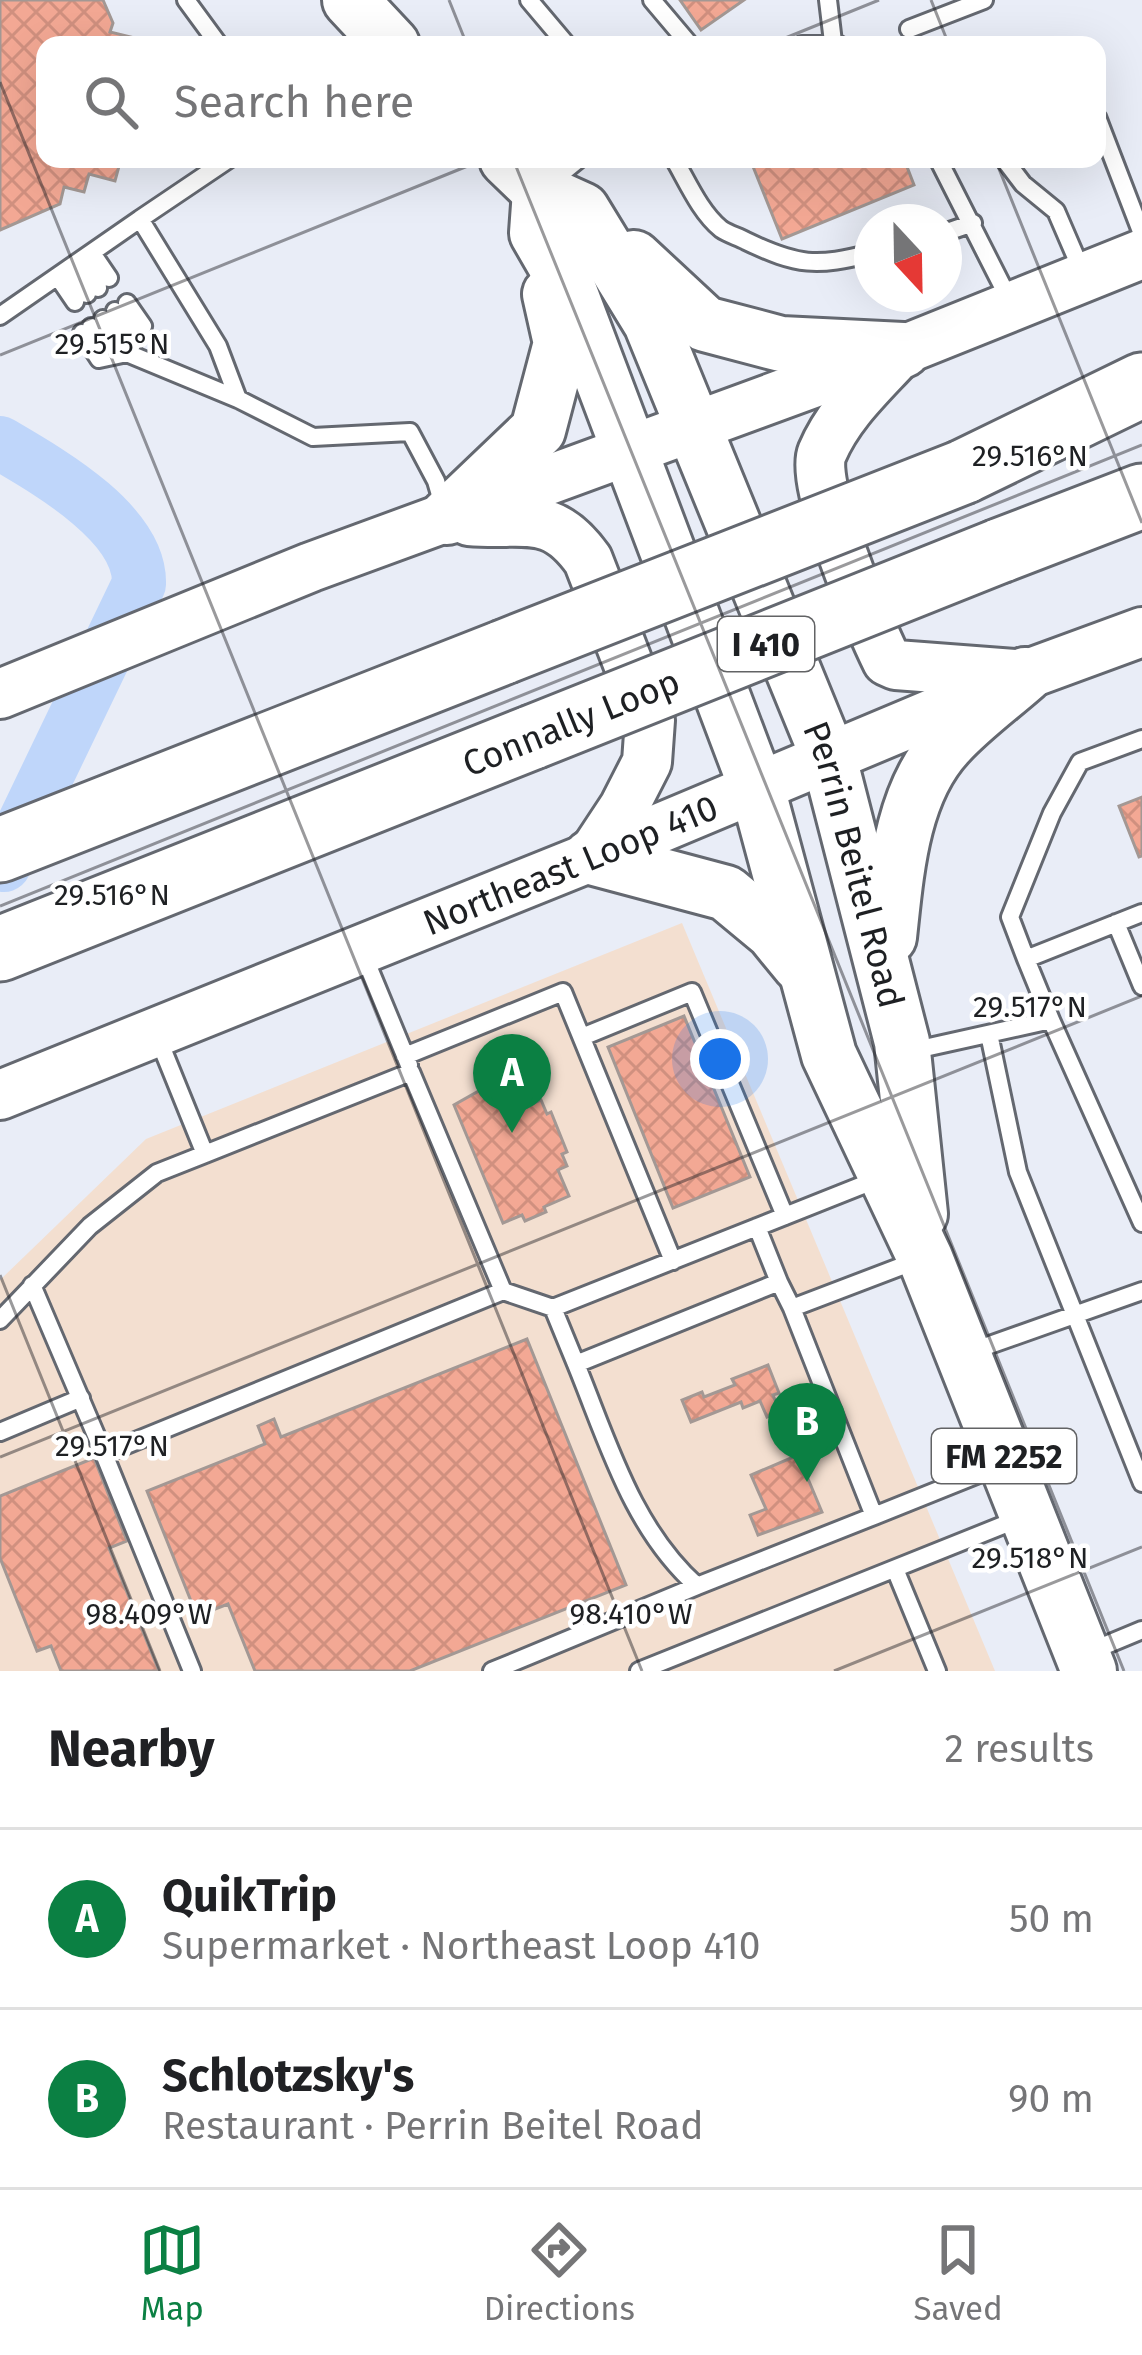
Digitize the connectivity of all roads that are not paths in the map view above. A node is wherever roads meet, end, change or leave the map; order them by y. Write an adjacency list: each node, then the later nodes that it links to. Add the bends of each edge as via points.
1 (187, 0): 8 (lane)
2 (350, 0): 9 (main road)
3 (529, 0): 10 (lane)
4 (652, 0): 11 (lane)
5 (828, 0): 12 (lane)
6 (984, 0): 7 (lane)
7 (909, 29)
8 (213, 36)
9 (383, 36)
10 (559, 36)
11 (683, 36)
12 (835, 36)
13 (1106, 140): 22 (lane)
14 (216, 168): 19 (lane)
15 (679, 168): 24 (lane, via 721,229 792,262)
16 (943, 168): 20 (lane)
17 (1011, 168): 26 (lane, via 1056,211)
18 (549, 190): 30 (main road, via 705,324 782,344); 35 (main road, Perrin Beitel Road, via 652,323); 36 (main road, Perrin Beitel Road, via 566,286); 39 (main road, via 561,343 538,430)
19 (140, 219): 25 (lane); 33 (lane, via 218,346)
20 (973, 223): 21 (lane); 27 (lane)
21 (962, 226)
22 (1142, 234)
23 (1142, 254): 26 (main road)
24 (854, 258)
25 (69, 269): 25 (lane, via 87,294); 28 (lane)
26 (1084, 277): 27 (main road)
27 (1012, 305): 30 (main road)
28 (0, 316)
29 (104, 319): 31 (lane); 31 (lane, via 142,326); 31 (lane, via 99,359)
30 (902, 350): 35 (main road); 41 (main road, via 847,410 819,457 822,498 887,661)
31 (128, 353): 33 (lane)
32 (1142, 385): 37 (highway)
33 (238, 399): 39 (lane, via 313,437 410,432)
34 (1142, 400): 37 (highway, I 410)
35 (696, 426): 36 (main road); 44 (main road, Perrin Beitel Road / FM 2252)
36 (632, 452): 39 (main road); 45 (main road, Perrin Beitel Road / FM 2252)
37 (963, 472): 46 (highway, I 410, bridge)
38 (1142, 496): 50 (highway, Connally Loop / I 410, bridge)
39 (446, 517): 42 (main road); 47 (main road, via 547,524 588,560 650,720 646,762)
40 (1142, 632): 41 (main road, Northeast Loop 410)
41 (1025, 675): 44 (main road, Northeast Loop 410); 54 (main road, via 945,746 920,790 898,856)
42 (0, 694)
43 (1142, 739): 52 (lane, via 1081,762 1052,813 1010,917)
44 (830, 758): 45 (main road, Northeast Loop 410); 54 (main road, Perrin Beitel Road / FM 2252)
45 (757, 788): 47 (main road, Northeast Loop 410); 53 (main road, Perrin Beitel Road / FM 2252)
46 (0, 850)
47 (591, 857): 51 (main road, Northeast Loop 410); 53 (main road, via 726,892)
48 (1142, 913): 49 (lane)
49 (1116, 923): 52 (lane); 55 (lane)
50 (0, 949)
51 (361, 949): 57 (main road, Northeast Loop 410); 61 (lane)
52 (1026, 959): 56 (lane)
53 (804, 969): 64 (main road, Perrin Beitel Road / FM 2252, via 829,1055)
54 (885, 975): 60 (main road, Perrin Beitel Road / FM 2252)
55 (1142, 986)
56 (1051, 1020): 58 (lane); 66 (lane)
57 (156, 1032): 62 (main road, Northeast Loop 410); 63 (lane)
58 (989, 1034): 60 (lane); 76 (lane, via 1018,1172)
59 (582, 1037): 61 (lane, via 563,992); 65 (lane, via 692,992); 69 (lane)
60 (903, 1052): 68 (main road, Perrin Beitel Road / FM 2252)
61 (408, 1064): 63 (lane); 72 (lane)
62 (0, 1095)
63 (205, 1154): 71 (lane, via 158,1173)
64 (886, 1176): 65 (lane); 68 (main road, Perrin Beitel Road / FM 2252)
65 (785, 1216): 67 (lane)
66 (1142, 1223)
67 (757, 1227): 69 (lane); 70 (lane)
68 (925, 1258): 75 (lane); 78 (main road, Perrin Beitel Road / FM 2252)
69 (673, 1261): 74 (lane)
70 (779, 1282): 75 (lane); 79 (lane)
71 (32, 1285): 77 (lane); 80 (lane)
72 (503, 1291): 74 (lane); 82 (lane)
73 (1142, 1291): 76 (lane)
74 (553, 1308): 79 (lane)
75 (792, 1308): 85 (lane)
76 (1075, 1315): 78 (lane); 84 (lane)
77 (0, 1320)
78 (963, 1354): 83 (main road, Perrin Beitel Road / FM 2252)
79 (576, 1364): 88 (lane, via 640,1518)
80 (81, 1398): 81 (lane); 82 (lane)
81 (0, 1432)
82 (104, 1454): 91 (lane)
83 (1006, 1462): 85 (lane); 86 (main road, Perrin Beitel Road / FM 2252)
84 (1142, 1484)
85 (874, 1516): 88 (lane)
86 (1028, 1516): 87 (lane); 90 (main road, Perrin Beitel Road / FM 2252)
87 (895, 1569): 93 (lane); 94 (lane)
88 (697, 1586): 92 (lane)
89 (1142, 1630): 90 (lane)
90 (1086, 1663)
91 (192, 1671)
92 (492, 1671)
93 (640, 1671)
94 (937, 1671)

